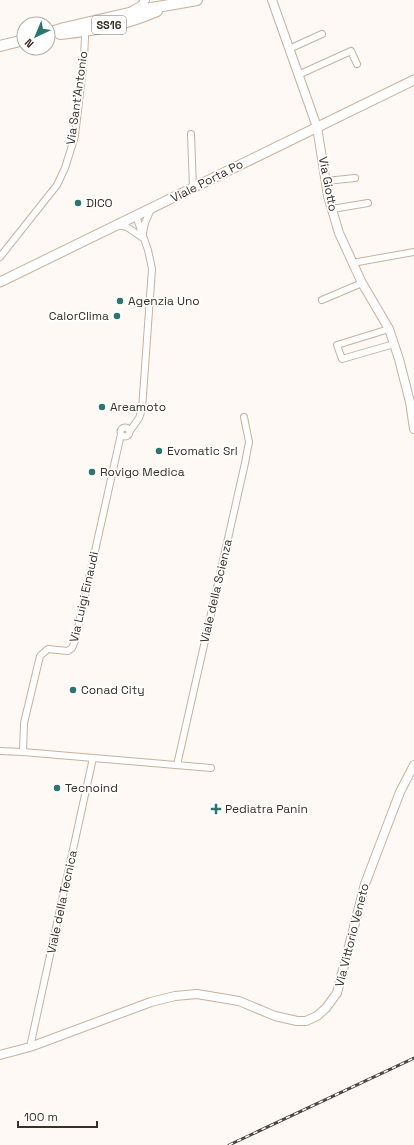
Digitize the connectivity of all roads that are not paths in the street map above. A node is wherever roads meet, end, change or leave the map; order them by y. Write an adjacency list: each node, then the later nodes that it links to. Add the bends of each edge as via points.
1 (145, 0): 6 (street)
2 (177, 0): 3 (street)
3 (194, 1): 5 (main road, SS16)
4 (271, 1): 13 (street, Via Giotto)
5 (168, 6): 6 (main road, SS16); 8 (main road, SS16, via 140,18 81,32)
6 (129, 13): 7 (main road, SS16)
7 (56, 32)
8 (56, 34)
9 (322, 34): 13 (street)
10 (85, 37): 29 (street, Via Sant'Antonio, via 75,136 65,168 57,185)
11 (16, 42): 12 (main road)
12 (0, 46)
13 (289, 49): 15 (street, Via Giotto)
14 (357, 64): 15 (street, via 351,51)
15 (298, 75): 17 (street, Via Giotto)
16 (414, 80): 17 (main road, Viale Porta Po)
17 (317, 127): 20 (street, Via Giotto); 21 (main road, Viale Porta Po)
18 (191, 134): 21 (street)
19 (355, 178): 20 (street)
20 (326, 181): 24 (street, Via Giotto)
21 (193, 188): 23 (main road, Viale Porta Po)
22 (368, 203): 24 (street)
23 (151, 209): 25 (main road, Viale Porta Po); 27 (street, via 145,223)
24 (332, 210): 30 (street, Via Giotto)
25 (133, 218): 26 (main road, Viale Porta Po); 27 (street, via 136,231)
26 (118, 225): 27 (street, via 127,227); 31 (main road, Viale Porta Po)
27 (143, 238): 40 (street, Via Luigi Einaudi, via 152,269 139,418 128,429 128,436 122,436 75,641 68,651 48,649 40,656 24,723)
28 (414, 252): 30 (street)
29 (0, 257)
30 (352, 263): 32 (street, Via Giotto)
31 (0, 282)
32 (362, 283): 33 (street); 34 (street, Via Giotto)
33 (322, 300)
34 (389, 330): 35 (street, Via Giotto); 35 (street, via 337,345 342,360)
35 (394, 344): 36 (street, Via Giotto)
36 (412, 401): 38 (street, Via Giotto)
37 (244, 417): 42 (street, Viale della Scienza, via 248,442 245,462)
38 (414, 429)
39 (0, 751): 40 (street)
40 (23, 752): 41 (street)
41 (93, 758): 42 (street); 45 (street, Viale della Tecnica)
42 (177, 765): 44 (street)
43 (414, 765): 45 (street, Via Vittorio Veneto, via 400,792 364,884 338,993 317,1016 306,1021 297,1021 275,1016 240,1000 197,994 174,996 151,1002)
44 (211, 768)
45 (30, 1047): 46 (street, Via Vittorio Veneto)
46 (0, 1055)

